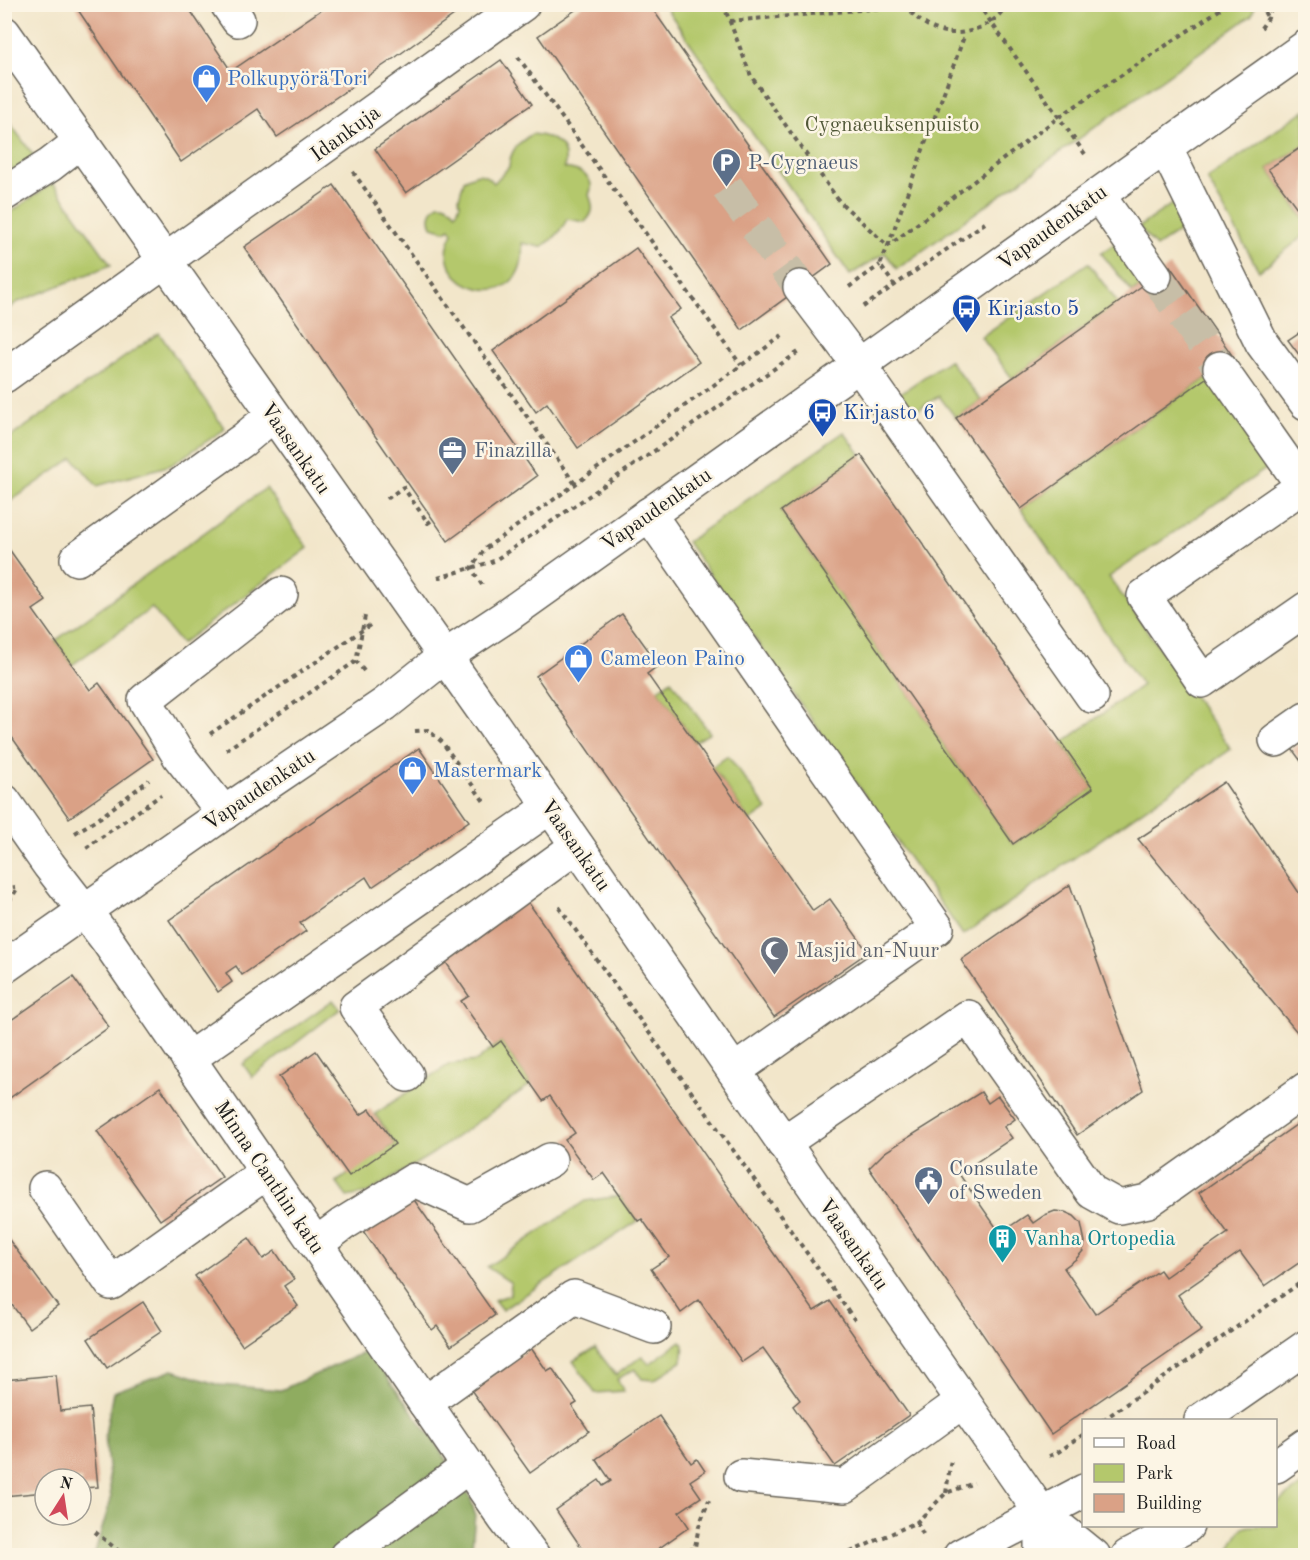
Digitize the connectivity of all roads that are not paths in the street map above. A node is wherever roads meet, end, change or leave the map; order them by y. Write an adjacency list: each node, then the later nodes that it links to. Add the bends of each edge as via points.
1 (523, 4): 8 (street, Idankuja)
2 (4, 33): 4 (street, Vaasankatu)
3 (1305, 48): 5 (street, Vapaudenkatu)
4 (81, 141): 6 (street); 8 (street, Vaasankatu)
5 (1165, 147): 7 (street, Vapaudenkatu); 14 (street, via 1262,343)
6 (4, 194)
7 (1098, 195): 9 (street); 11 (street, Vapaudenkatu)
8 (166, 262): 13 (street, Idankuja); 15 (street, Vaasankatu)
9 (1155, 276)
10 (816, 309): 11 (street)
11 (859, 365): 17 (street, Vapaudenkatu); 22 (street)
12 (1220, 368): 16 (street)
13 (4, 376)
14 (1305, 403)
15 (273, 415): 18 (street); 21 (street, Vaasankatu)
16 (1304, 488): 20 (street, via 1144,596 1202,681)
17 (649, 514): 21 (street, Vapaudenkatu); 32 (street, via 937,928)
18 (77, 559)
19 (281, 594): 27 (street, via 145,700 179,756)
20 (1305, 609)
21 (444, 657): 26 (street, Vaasankatu); 27 (street, Vapaudenkatu, via 385,704)
22 (1092, 696)
23 (1305, 719): 24 (street)
24 (1276, 740)
25 (4, 801): 29 (street, Minna Canthin katu)
26 (550, 807): 28 (street, Vaasankatu); 31 (street)
27 (224, 813): 29 (street, Vapaudenkatu)
28 (577, 846): 32 (street, Vaasankatu); 33 (street, via 356,1007)
29 (83, 910): 30 (street, Vapaudenkatu); 31 (street, Minna Canthin katu)
30 (4, 967)
31 (189, 1059): 37 (street, Minna Canthin katu)
32 (734, 1071): 35 (street, Vaasankatu)
33 (407, 1075)
34 (1305, 1089): 35 (street, via 1148,1201 1119,1206 1092,1192 968,1017)
35 (783, 1143): 42 (street, Vaasankatu)
36 (550, 1160): 39 (street, via 470,1205 414,1180)
37 (267, 1172): 38 (street, via 111,1283); 39 (street, Minna Canthin katu)
38 (45, 1188)
39 (316, 1244): 43 (street, Minna Canthin katu)
40 (654, 1328): 43 (street, via 574,1297)
41 (1305, 1347): 44 (street)
42 (963, 1401): 48 (street, via 845,1486); 50 (street, Vaasankatu)
43 (425, 1403): 47 (street, Minna Canthin katu)
44 (1202, 1419)
45 (1305, 1445): 46 (street)
46 (1277, 1465)
47 (469, 1466): 52 (street); 53 (street, Minna Canthin katu)
48 (741, 1476)
49 (1082, 1492): 50 (street)
50 (1041, 1513): 54 (street); 55 (street); 56 (street, Vaasankatu)
51 (1185, 1527): 57 (street)
52 (346, 1556)
53 (533, 1556)
54 (960, 1556)
55 (1041, 1556)
56 (1095, 1556)
57 (1128, 1556)

